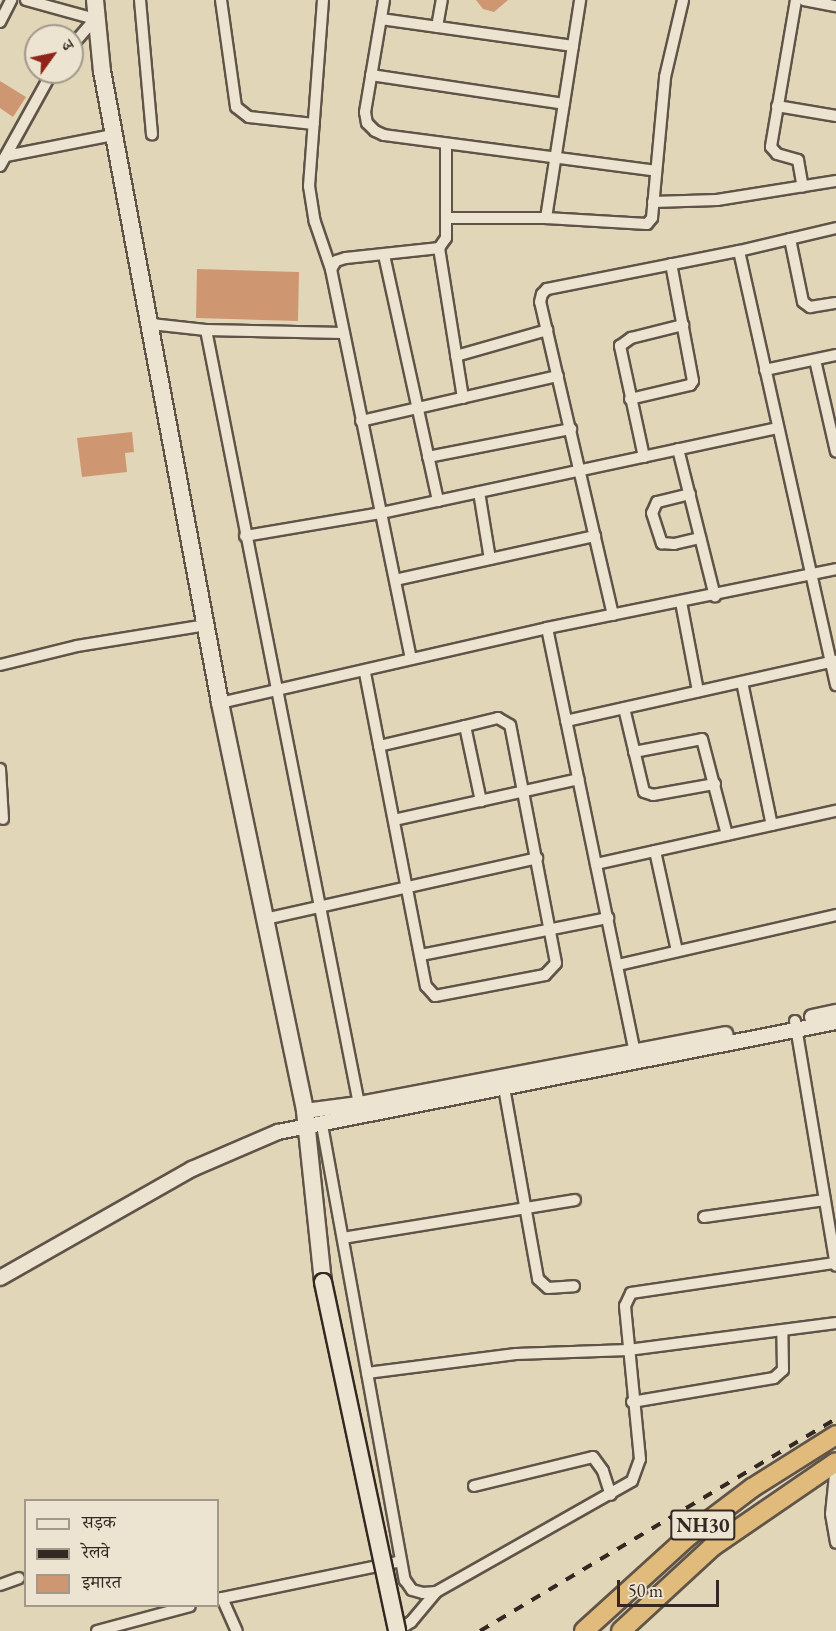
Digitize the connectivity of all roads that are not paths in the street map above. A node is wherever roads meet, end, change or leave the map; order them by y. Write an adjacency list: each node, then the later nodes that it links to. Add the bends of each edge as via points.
1 (11, 0): 16 (street)
2 (26, 0): 14 (street)
3 (95, 0): 14 (main road)
4 (140, 0): 26 (street)
5 (221, 0): 25 (street, via 236,107 249,117)
6 (323, 0): 25 (street)
7 (384, 0): 15 (street)
8 (442, 0): 17 (street)
9 (580, 0): 19 (street)
10 (683, 0): 31 (street, via 665,77)
11 (796, 0): 23 (street)
12 (804, 0): 13 (street)
13 (836, 6)
14 (94, 19): 18 (street); 27 (main road)
15 (381, 19): 17 (street); 20 (street)
16 (0, 22)
17 (437, 27): 19 (street)
18 (84, 31)
19 (573, 46): 22 (street)
20 (371, 75): 22 (street); 28 (street, via 365,112 367,123 375,131)
21 (45, 84): 30 (street)
22 (564, 104): 29 (street)
23 (777, 106): 24 (street); 33 (street, via 771,147 777,154 798,160)
24 (836, 116)
25 (314, 124): 43 (street, via 310,202)
26 (152, 134)
27 (113, 135): 30 (street); 45 (main road)
28 (446, 144): 29 (street); 35 (street)
29 (555, 158): 31 (street); 36 (street)
30 (3, 161)
31 (656, 171): 34 (street)
32 (836, 182): 33 (street)
33 (803, 187): 34 (street, via 717,201)
34 (653, 202): 36 (street, via 652,218 647,224 635,226)
35 (446, 218): 36 (street); 39 (street, via 446,238)
36 (546, 218)
37 (836, 228): 38 (street)
38 (790, 239): 40 (street); 44 (street, via 803,302 810,307)
39 (439, 248): 41 (street); 51 (street)
40 (739, 251): 42 (street); 53 (street)
41 (384, 255): 43 (street, via 346,258 336,261); 58 (street)
42 (671, 264): 46 (street); 48 (street, via 547,289 540,302)
43 (332, 269): 49 (street)
44 (836, 303)
45 (151, 324): 47 (street); 81 (main road)
46 (683, 325): 56 (street, via 631,338 620,346); 56 (street, via 693,375 690,385)
47 (206, 330): 49 (street); 71 (street)
48 (546, 330): 51 (street); 54 (street)
49 (343, 333): 59 (street)
50 (836, 355): 52 (street)
51 (456, 356): 55 (street)
52 (815, 360): 53 (street); 57 (street)
53 (765, 370): 60 (street)
54 (558, 376): 55 (street); 61 (street)
55 (463, 398): 58 (street)
56 (630, 399): 65 (street)
57 (831, 406): 63 (street)
58 (418, 408): 59 (street); 64 (street)
59 (361, 421): 70 (street)
60 (778, 428): 62 (street); 76 (street)
61 (571, 429): 64 (street); 66 (street)
62 (678, 449): 65 (street); 68 (street)
63 (836, 452)
64 (428, 457): 69 (street)
65 (644, 457): 66 (street)
66 (581, 471): 67 (street); 72 (street)
67 (479, 492): 69 (street); 74 (street)
68 (690, 494): 73 (street); 73 (street, via 657,502 652,513 662,543)
69 (438, 501): 70 (street)
70 (381, 513): 71 (street); 77 (street)
71 (245, 536): 89 (street)
72 (595, 536): 74 (street); 80 (street)
73 (700, 537): 78 (street)
74 (490, 559): 77 (street)
75 (836, 569): 76 (street)
76 (808, 574): 78 (street); 84 (street)
77 (395, 580): 83 (street)
78 (715, 596): 79 (street)
79 (681, 602): 80 (street); 90 (street)
80 (613, 615): 82 (street)
81 (206, 625): 85 (street, via 77,646); 91 (main road)
82 (547, 628): 83 (street); 93 (street)
83 (411, 659): 86 (street)
84 (834, 661): 87 (street); 88 (street)
85 (0, 665)
86 (365, 673): 89 (street); 95 (street)
87 (742, 682): 90 (street); 105 (street)
88 (836, 685)
89 (275, 691): 91 (street); 111 (street)
90 (698, 691): 92 (street)
91 (220, 703): 114 (main road)
92 (624, 708): 93 (street); 96 (street)
93 (566, 721): 98 (street)
94 (465, 726): 95 (street); 100 (street, via 506,720); 101 (street)
95 (379, 746): 104 (street)
96 (634, 752): 99 (street, via 641,787 648,795); 99 (street, via 702,739)
97 (0, 769): 103 (street)
98 (579, 779): 100 (street); 109 (street)
99 (715, 784): 106 (street)
100 (524, 792): 101 (street); 108 (street)
101 (481, 801): 104 (street)
102 (836, 811): 105 (street)
103 (3, 819)
104 (394, 820): 110 (street)
105 (772, 825): 106 (street)
106 (727, 835): 107 (street)
107 (655, 851): 109 (street); 116 (street)
108 (537, 858): 110 (street); 115 (street)
109 (596, 864): 113 (street)
110 (407, 886): 111 (street); 117 (street)
111 (318, 904): 114 (street); 124 (street)
112 (836, 915): 116 (street)
113 (608, 918): 115 (street); 118 (street)
114 (265, 919): 125 (main road)
115 (551, 929): 117 (street); 117 (street, via 556,963 545,975 435,996 430,992)
116 (677, 951): 118 (street)
117 (422, 955)
118 (618, 965): 122 (street)
119 (836, 1012): 121 (street)
120 (836, 1022): 121 (street)
121 (795, 1026): 122 (street); 127 (street)
122 (636, 1056): 123 (street)
123 (503, 1083): 124 (street); 125 (street); 128 (street)
124 (359, 1104): 125 (street)
125 (311, 1121): 130 (street); 132 (street, via 252,1140 192,1169); 152 (main road, bridge, via 323,1282)
126 (575, 1200): 128 (street)
127 (825, 1200): 129 (street); 131 (street)
128 (526, 1208): 130 (street); 133 (street, via 538,1279 548,1288)
129 (704, 1217)
130 (343, 1238): 137 (street)
131 (836, 1264): 136 (street, via 639,1289 626,1298)
132 (0, 1278)
133 (574, 1286)
134 (836, 1323): 135 (street)
135 (782, 1331): 136 (street); 138 (street, via 783,1370 774,1378)
136 (628, 1350): 137 (street, via 516,1354); 138 (street)
137 (367, 1373): 144 (street)
138 (632, 1402): 142 (street, via 640,1460 638,1472)
139 (836, 1435): 153 (highway, NH30, via 752,1488 690,1534)
140 (836, 1464): 143 (street, via 831,1514); 154 (highway, NH30, via 712,1547)
141 (474, 1486): 142 (street, via 593,1457 603,1471)
142 (611, 1495): 147 (street)
143 (836, 1543)
144 (401, 1561): 147 (street, via 412,1590); 148 (street)
145 (19, 1578): 146 (street)
146 (0, 1585)
147 (436, 1592): 152 (street, via 411,1622)
148 (220, 1598): 151 (street)
149 (183, 1607): 150 (street)
150 (97, 1631)
151 (237, 1631)
152 (397, 1631)
153 (584, 1631)
154 (621, 1631)

